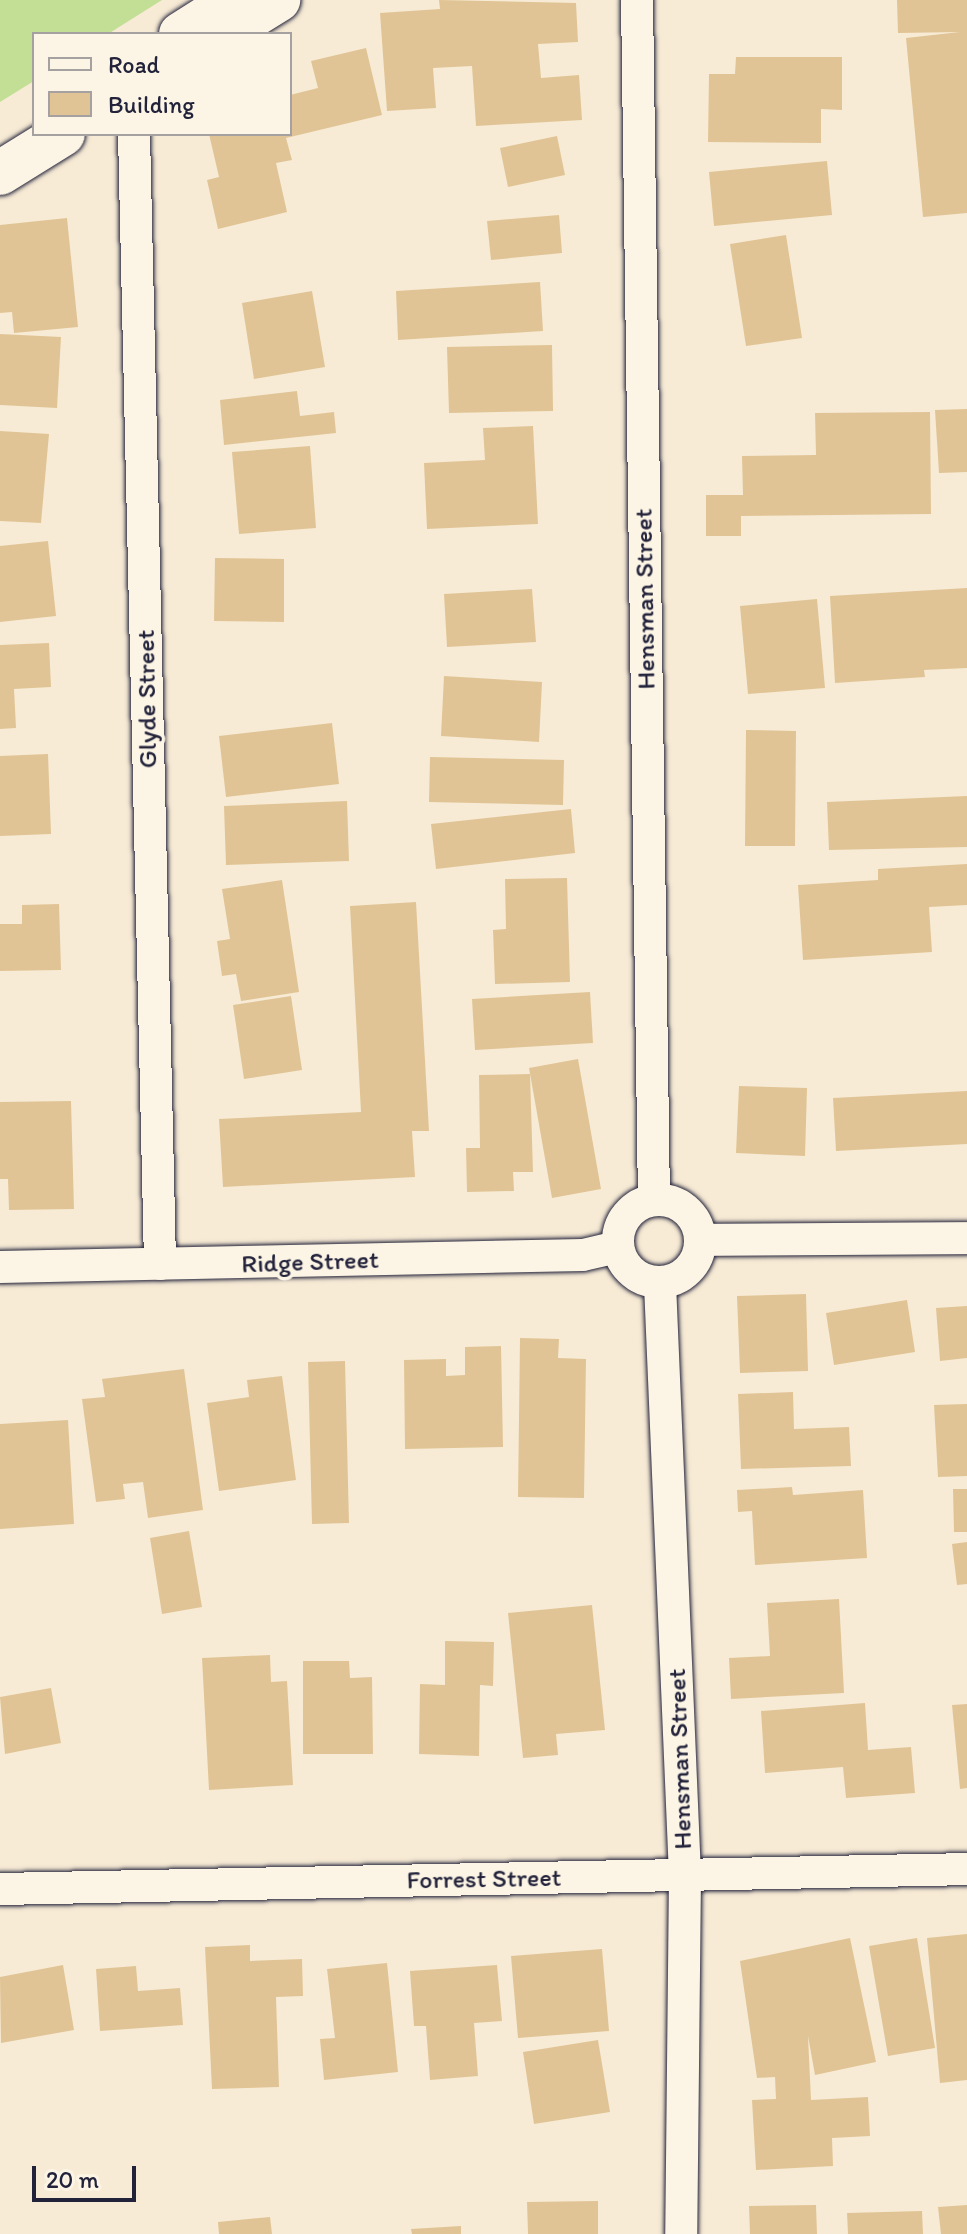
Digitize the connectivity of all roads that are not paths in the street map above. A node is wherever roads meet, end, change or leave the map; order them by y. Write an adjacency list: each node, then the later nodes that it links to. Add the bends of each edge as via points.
1 (235, 0): 4 (main road)
2 (278, 0): 5 (main road)
3 (637, 0): 11 (street, Hensman Street)
4 (184, 32)
5 (226, 32)
6 (32, 125): 9 (main road)
7 (60, 136): 10 (main road)
8 (134, 136): 15 (street, Glyde Street)
9 (0, 145)
10 (0, 173)
11 (654, 1199): 13 (street, via 675,1201 695,1218); 14 (street, via 635,1206 622,1221)
12 (967, 1238): 13 (street)
13 (702, 1240): 17 (street, via 692,1268)
14 (618, 1247): 15 (street, Ridge Street, via 583,1255); 17 (street, via 626,1267 645,1281)
15 (160, 1264): 16 (street, Ridge Street)
16 (0, 1267)
17 (660, 1284): 19 (street, Hensman Street)
18 (967, 1869): 19 (street, Forrest Street)
19 (685, 1875): 20 (street, Forrest Street); 21 (street, Hensman Street)
20 (0, 1889)
21 (681, 2234)

